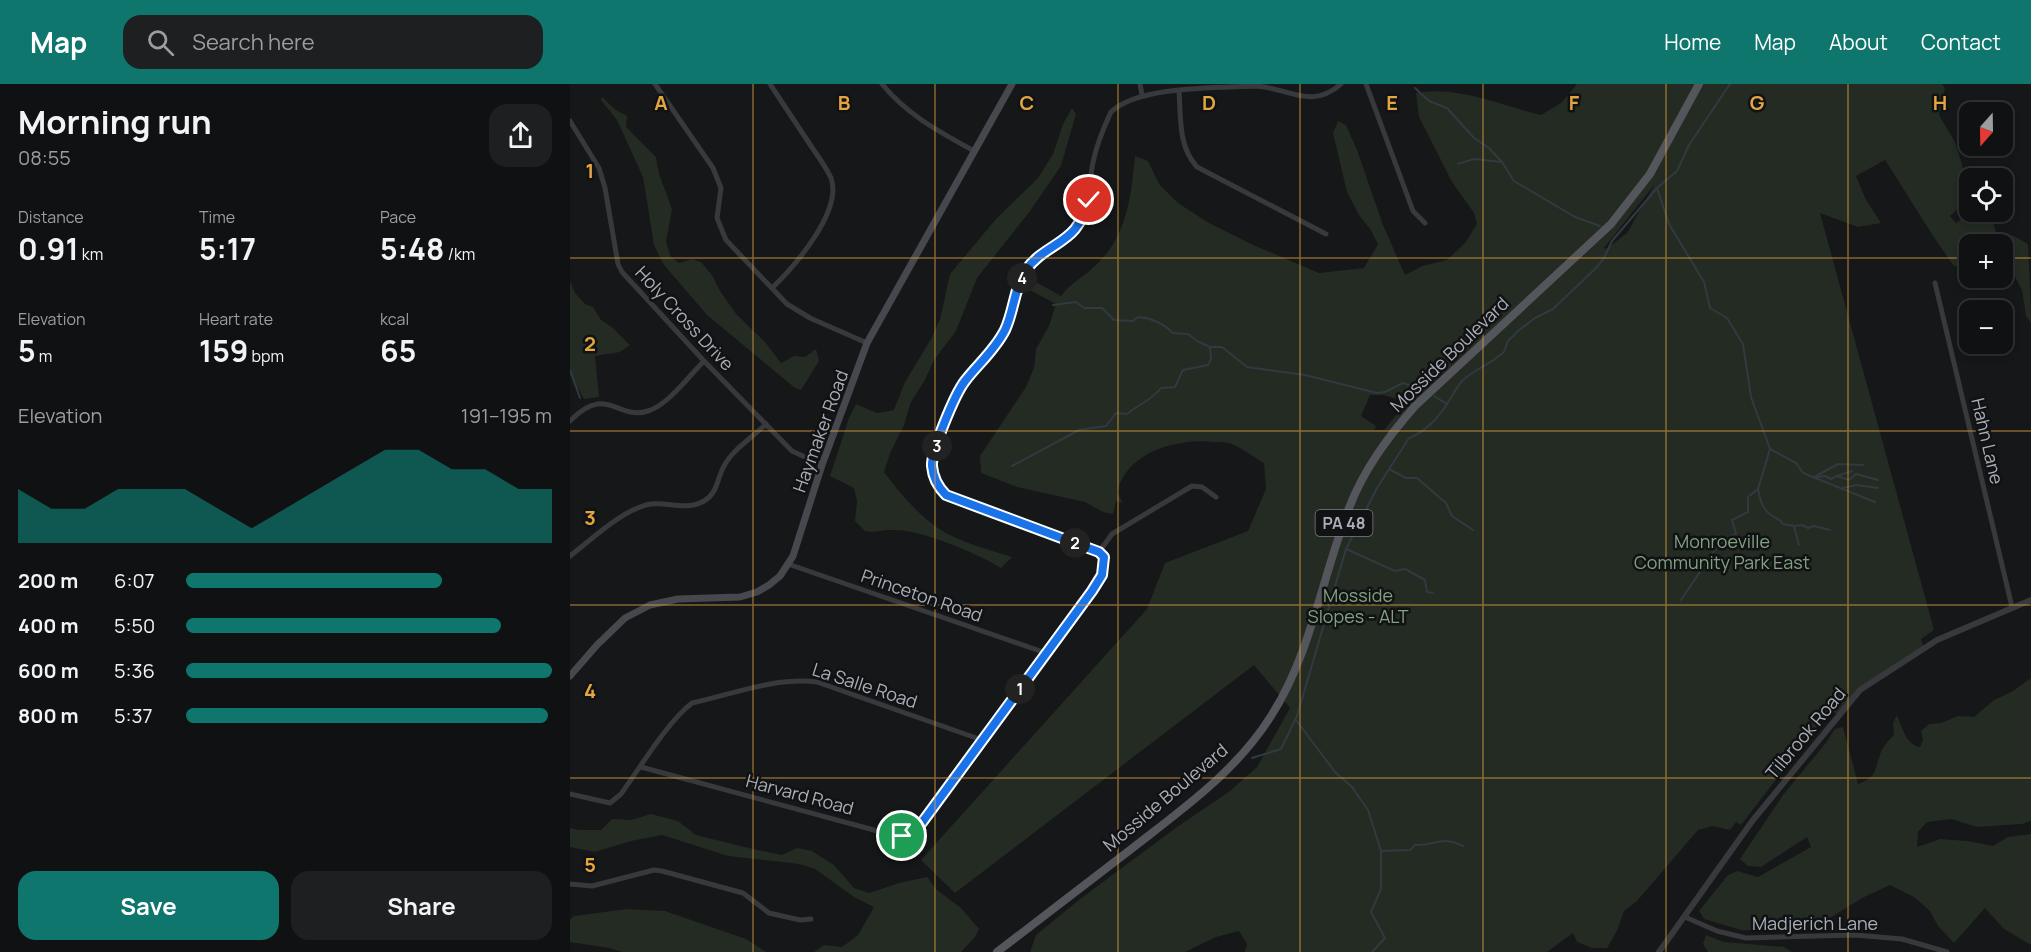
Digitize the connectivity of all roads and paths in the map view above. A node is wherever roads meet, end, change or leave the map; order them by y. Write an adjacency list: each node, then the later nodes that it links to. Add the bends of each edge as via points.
1 (655, 84): 16 (street, via 719,181 717,218 726,240)
2 (770, 84): 16 (street, via 831,178 833,190 830,208 802,258)
3 (882, 84): 12 (street, via 912,115)
4 (1012, 84): 12 (main road, Haymaker Road)
5 (1140, 84): 10 (street)
6 (1341, 84): 9 (street, via 1326,94 1305,97 1263,86)
7 (1366, 84): 13 (street, via 1413,211)
8 (1699, 84): 36 (main road, Mosside Boulevard / PA 48, via 1650,174 1611,224 1415,406 1388,437 1349,508 1286,688 1272,716 1247,749 1175,814)
9 (1179, 91): 10 (street); 14 (street, via 1182,141 1197,167)
10 (1142, 95): 23 (street, via 1111,112 1092,166 1084,214 1075,230 1041,253 1026,270 998,344 957,394 932,465 936,482 946,495)
11 (570, 121): 18 (street, Holy Cross Drive, via 599,168 622,272)
12 (974, 151): 17 (main road, Haymaker Road)
13 (1425, 223)
14 (1326, 234)
15 (1935, 283): 27 (street, Hahn Lane)
16 (772, 288): 17 (street, via 797,311)
17 (867, 343): 21 (main road, Haymaker Road)
18 (704, 361): 19 (street, via 661,405 649,411 638,413 601,403 579,411); 20 (street, Holy Cross Drive)
19 (570, 421)
20 (766, 424): 21 (street, Holy Cross Drive, via 792,451); 24 (street, via 724,464 715,490 704,501 686,507 642,507 620,518)
21 (822, 465): 25 (main road, Haymaker Road)
22 (1216, 497): 23 (street, via 1202,487 1192,486 1112,534)
23 (1099, 552): 28 (street, Harvard Road, via 1104,557 1102,575)
24 (570, 556)
25 (788, 564): 28 (street, Princeton Road); 29 (main road, Haymaker Road, via 757,592 740,597 678,598 650,605 626,618)
26 (2031, 600): 27 (street, Tilbrook Road)
27 (2012, 607): 34 (street, Tilbrook Road, via 1936,640 1860,690 1753,820)
28 (1046, 653): 30 (street, Harvard Road)
29 (570, 676)
30 (982, 740): 31 (street, La Salle Road, via 817,682 800,680 692,704 683,710); 31 (street, Harvard Road, via 918,828 902,836)
31 (641, 767): 32 (street, La Salle Road, via 610,802)
32 (570, 794)
33 (570, 884): 35 (street, via 592,886 662,871 743,893 769,913)
34 (1685, 917): 37 (street, Tilbrook Road); 38 (street, Madjerich Lane, via 1717,932 1746,938 1855,935 1902,939)
35 (811, 919)
36 (997, 952)
37 (1659, 952)
38 (1947, 952)

